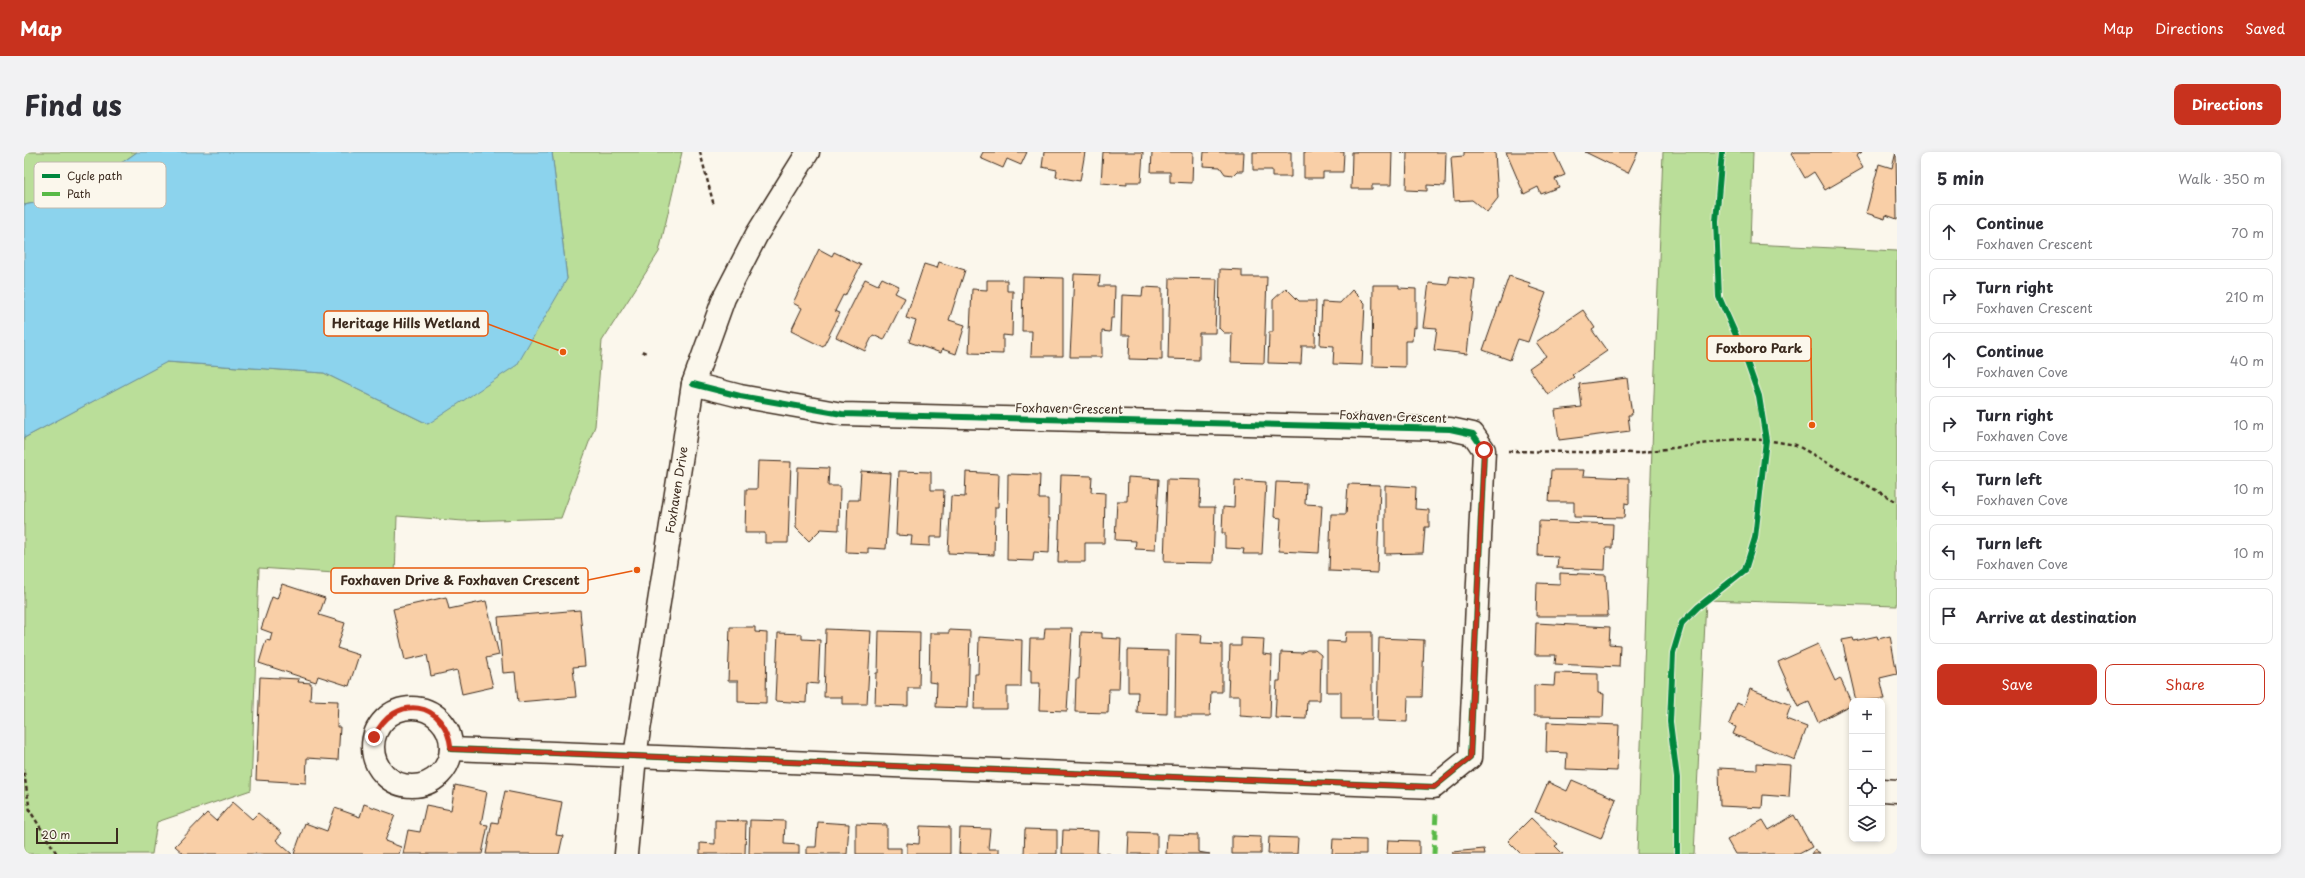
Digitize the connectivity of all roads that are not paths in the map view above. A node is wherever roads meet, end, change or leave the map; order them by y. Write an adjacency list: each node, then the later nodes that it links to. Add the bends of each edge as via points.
1 (808, 152): 2 (street, Foxhaven Drive, via 758,234 724,298)
2 (694, 384): 4 (street, Foxhaven Drive); 4 (street, Foxhaven Crescent, via 740,396 842,414 1450,429 1473,434 1484,450 1470,758 1434,787)
3 (451, 749): 4 (street)
4 (635, 756): 7 (street, Foxhaven Drive)
5 (1885, 790): 6 (street)
6 (1897, 791)
7 (626, 854)

